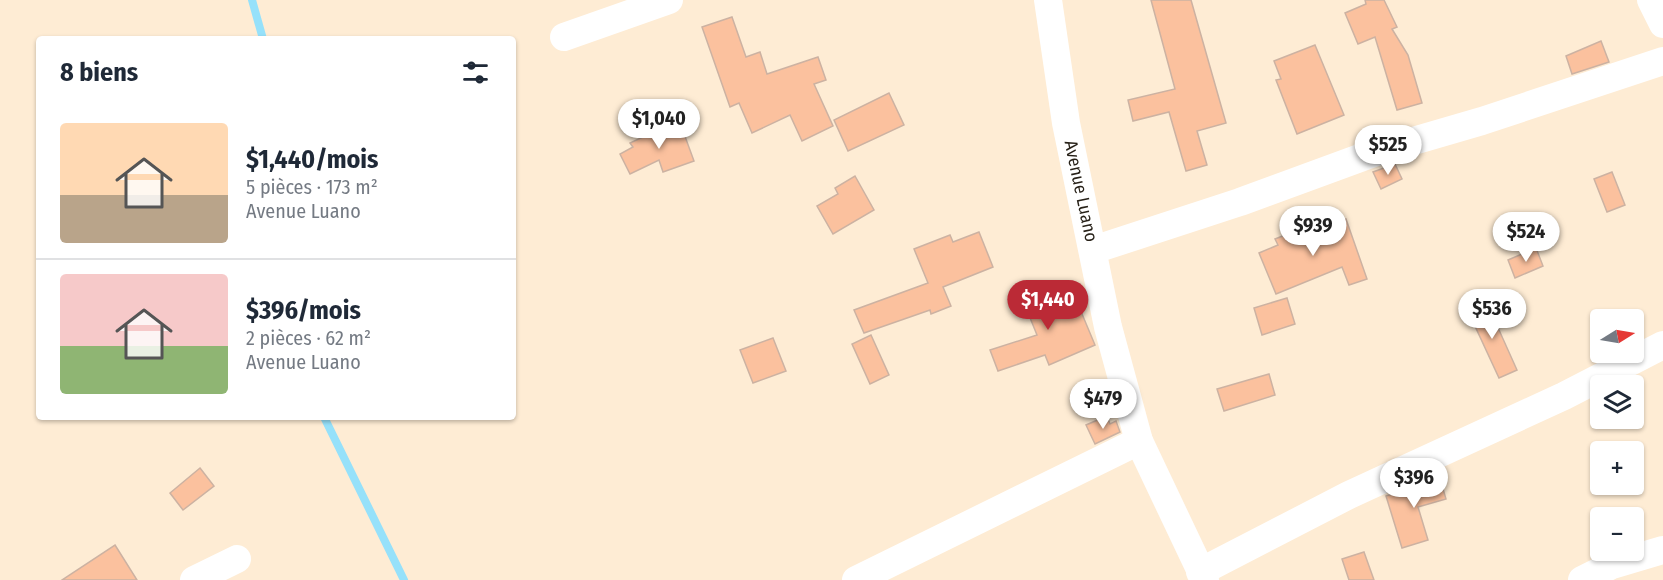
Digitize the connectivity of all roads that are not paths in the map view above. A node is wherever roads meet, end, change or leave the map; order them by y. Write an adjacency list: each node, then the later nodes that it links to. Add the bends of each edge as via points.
1 (669, 0): 5 (street)
2 (1048, 0): 7 (street, Avenue Luano, via 1066,123)
3 (1651, 0): 4 (street)
4 (1663, 24)
5 (564, 37)
6 (1663, 61): 7 (street, via 1380,151)
7 (1094, 250): 9 (street, Avenue Luano, via 1108,327)
8 (1663, 345): 12 (street, via 1564,396 1349,495)
9 (1139, 441): 12 (street, Avenue Luano); 14 (street)
10 (1663, 549): 15 (street, via 1612,565)
11 (237, 559): 13 (street)
12 (1202, 576)
13 (194, 580)
14 (856, 580)
15 (1582, 580)

